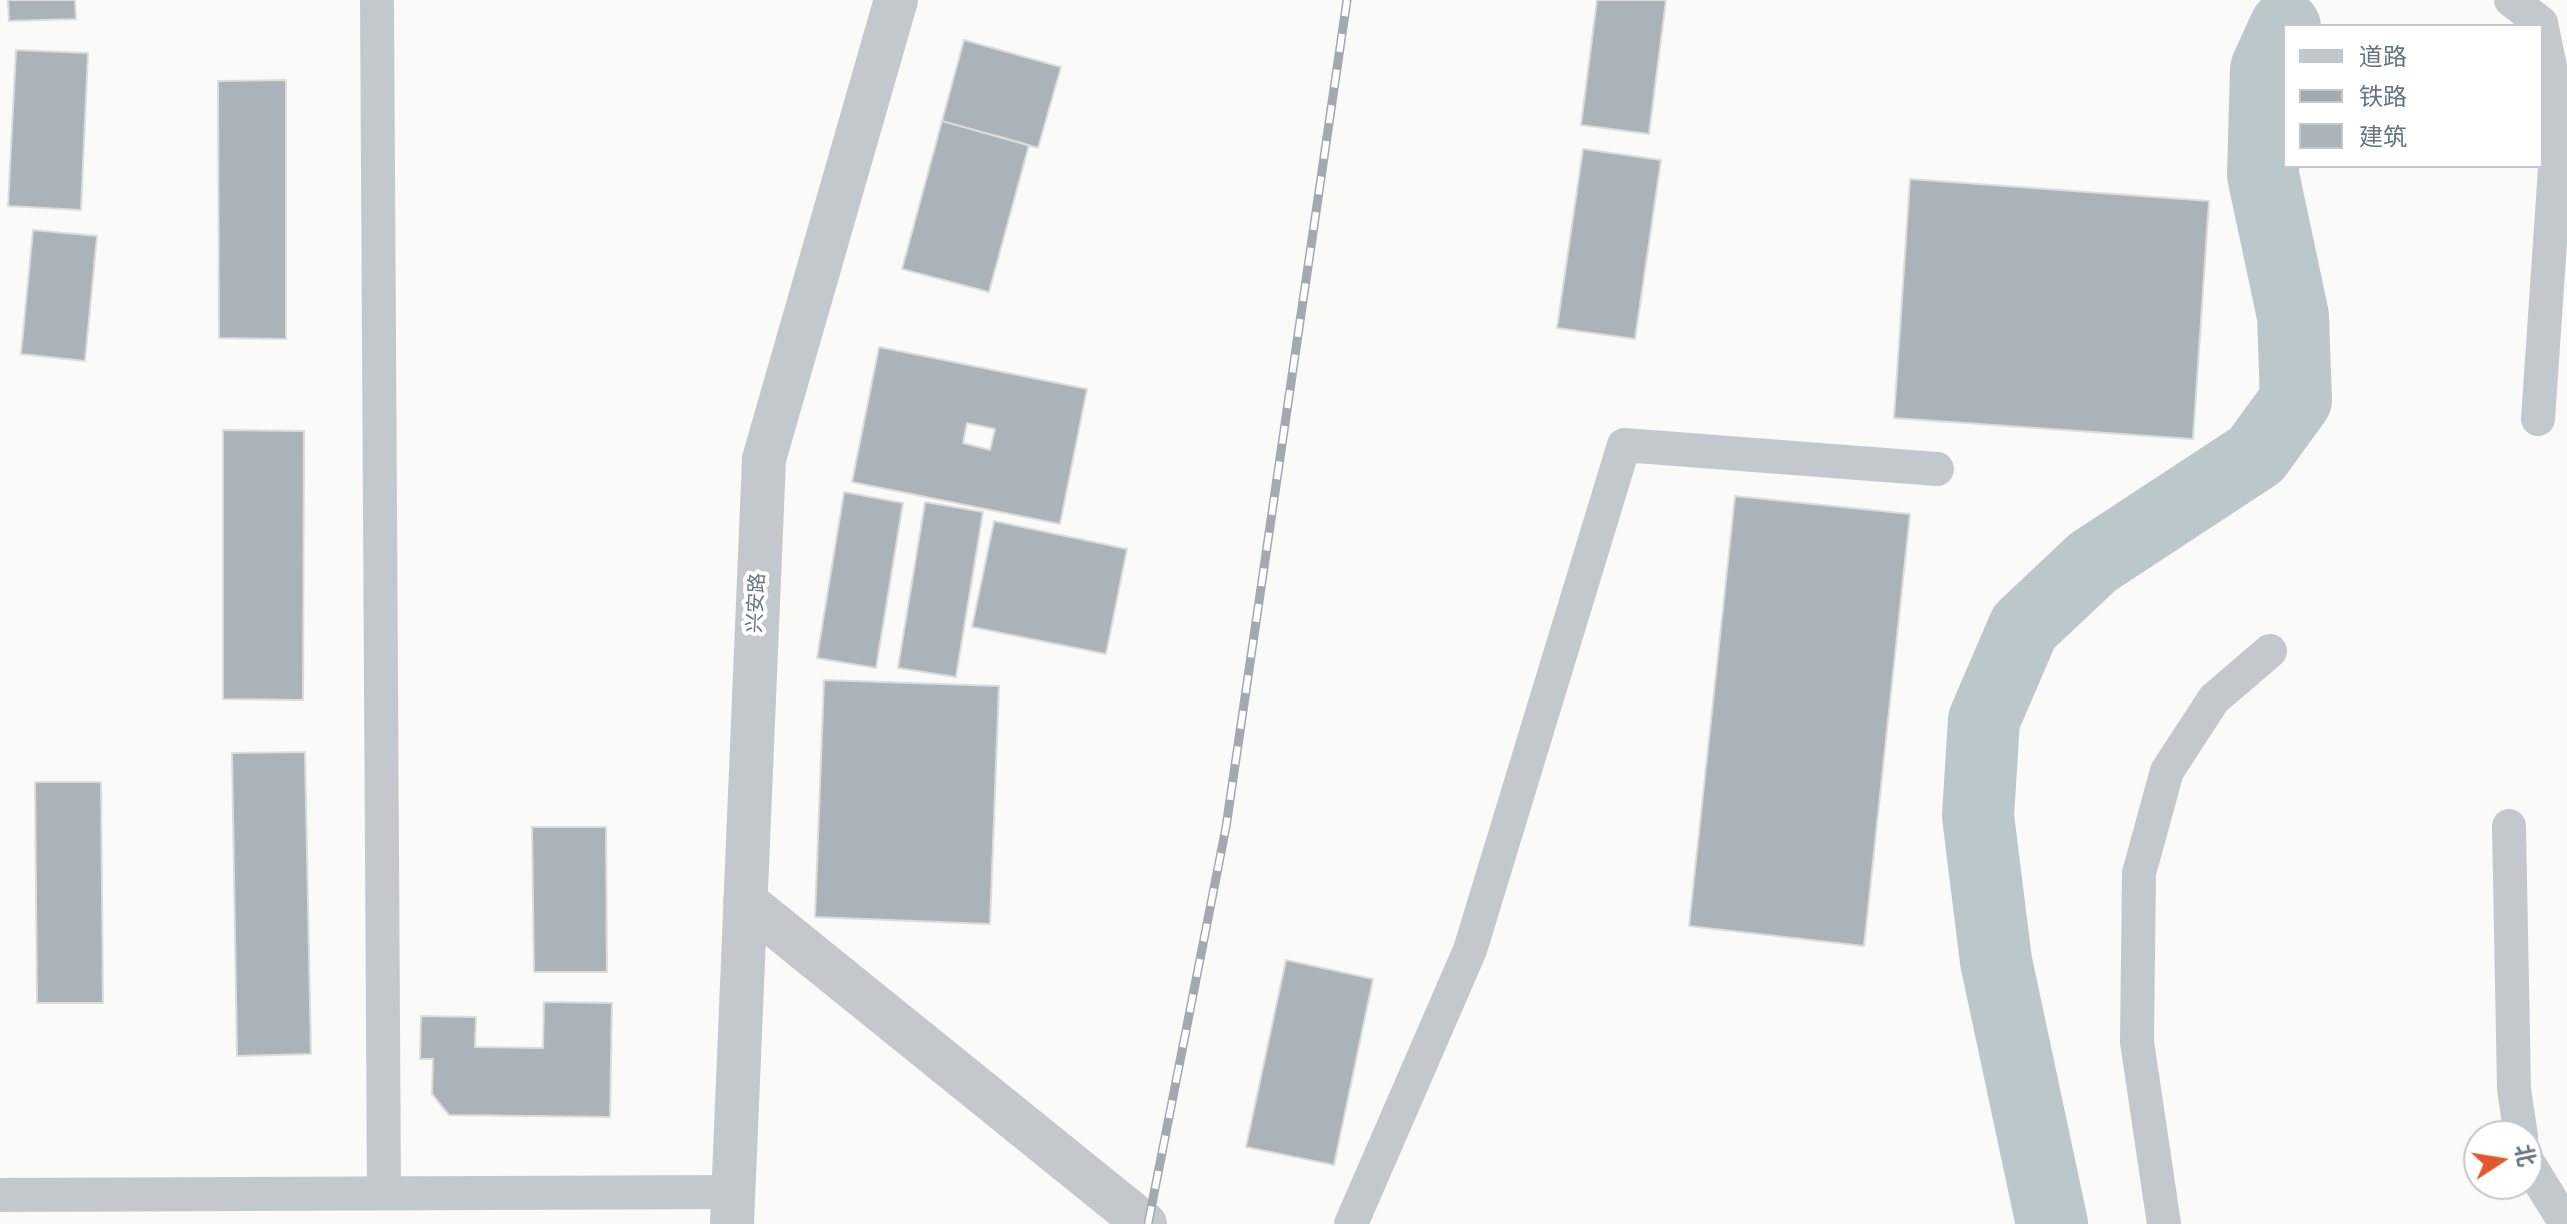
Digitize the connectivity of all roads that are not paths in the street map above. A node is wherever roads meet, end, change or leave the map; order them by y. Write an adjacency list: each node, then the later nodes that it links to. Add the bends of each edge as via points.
1 (377, 0): 13 (street)
2 (896, 0): 10 (street, 兴安路, via 764,459)
3 (2511, 0): 4 (street)
4 (2541, 24)
5 (2543, 33): 6 (street, via 2559,110)
6 (2538, 419)
7 (1937, 469): 17 (street, via 1624,445 1470,950)
8 (2270, 651): 18 (street, via 2214,699 2167,771 2139,873 2137,1042)
9 (2509, 826): 11 (street)
10 (745, 901): 15 (street, 兴安路); 16 (street)
11 (2519, 1120)
12 (2543, 1187): 19 (street)
13 (384, 1192): 14 (street); 15 (street)
14 (0, 1195)
15 (732, 1208)
16 (1145, 1224)
17 (1351, 1224)
18 (2164, 1224)
19 (2566, 1224)

